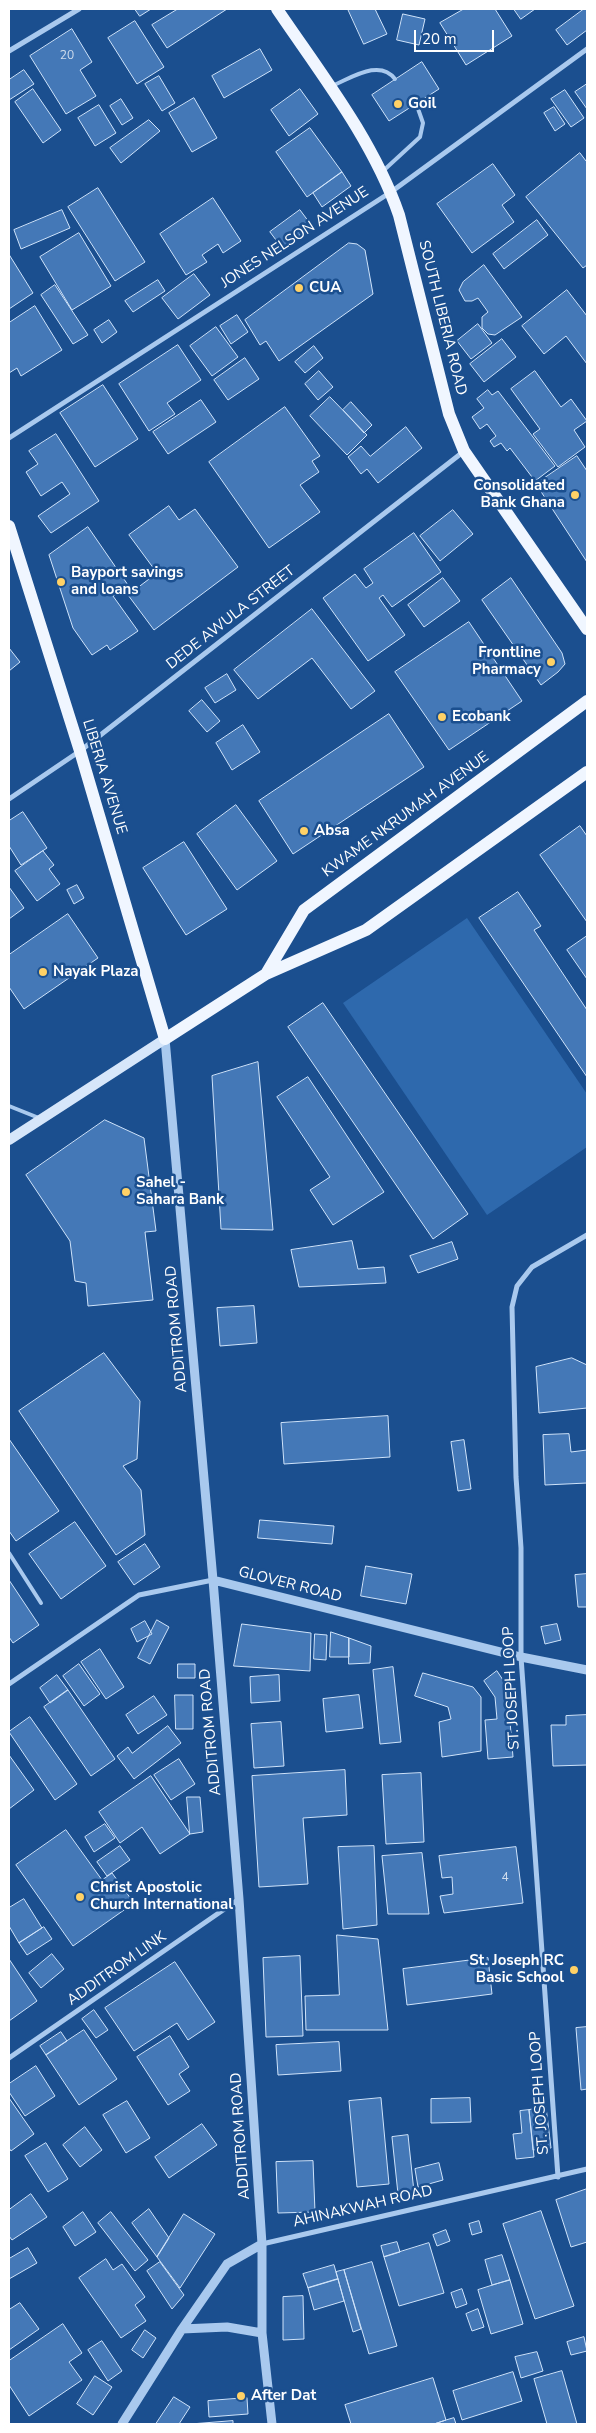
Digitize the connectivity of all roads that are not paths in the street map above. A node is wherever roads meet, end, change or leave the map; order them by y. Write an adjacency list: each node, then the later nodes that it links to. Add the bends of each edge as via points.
1 (79, 9): 4 (street)
2 (277, 9): 6 (main road, SOUTH LIBERIA ROAD)
3 (587, 49): 9 (street, JONES NELSON AVENUE)
4 (9, 50)
5 (395, 79): 6 (lane, via 389,71 378,68)
6 (329, 87): 8 (main road, SOUTH LIBERIA ROAD)
7 (416, 103): 8 (lane, via 423,123 420,137)
8 (381, 173): 9 (main road, SOUTH LIBERIA ROAD)
9 (391, 192): 10 (street, JONES NELSON AVENUE); 11 (main road, SOUTH LIBERIA ROAD, via 449,414)
10 (9, 438)
11 (464, 451): 13 (main road, SOUTH LIBERIA ROAD); 15 (street, DEDE AWULA STREET)
12 (9, 526): 15 (main road, LIBERIA AVENUE)
13 (587, 629)
14 (587, 701): 19 (main road, KWAME NKRUMAH AVENUE, via 304,910)
15 (80, 751): 18 (street, DEDE AWULA STREET); 20 (main road, LIBERIA AVENUE)
16 (587, 772): 17 (main road, KWAME NKRUMAH AVENUE)
17 (582, 782): 19 (main road, KWAME NKRUMAH AVENUE, via 366,930)
18 (9, 799)
19 (266, 974): 20 (main road, KWAME NKRUMAH AVENUE)
20 (165, 1039): 22 (main road, KWAME NKRUMAH AVENUE); 26 (street, ADDITROM ROAD)
21 (9, 1106): 22 (lane)
22 (41, 1119): 23 (main road, KWAME NKRUMAH AVENUE)
23 (9, 1140)
24 (587, 1235): 28 (street, ST. JOSEPH LOOP, via 532,1267 517,1286 512,1307 521,1548)
25 (9, 1553): 27 (lane)
26 (213, 1580): 28 (street, GLOVER ROAD); 30 (street, GLOVER ROAD, via 139,1594); 31 (street, ADDITROM ROAD)
27 (41, 1603)
28 (521, 1657): 29 (street, GLOVER ROAD); 34 (street, ST. JOSEPH LOOP)
29 (587, 1670)
30 (9, 1684)
31 (239, 1900): 32 (street, ADDITROM LINK); 35 (street, ADDITROM ROAD)
32 (9, 2058)
33 (587, 2169): 34 (street, AHINAKWAH ROAD)
34 (558, 2177): 35 (street, AHINAKWAH ROAD)
35 (262, 2244): 36 (street, AHINAKWAH ROAD, via 226,2264); 37 (street, ADDITROM ROAD)
36 (182, 2329): 37 (street, via 227,2327); 38 (street, AHINAKWAH ROAD)
37 (262, 2333): 39 (street, ADDITROM ROAD)
38 (122, 2424)
39 (272, 2424)

